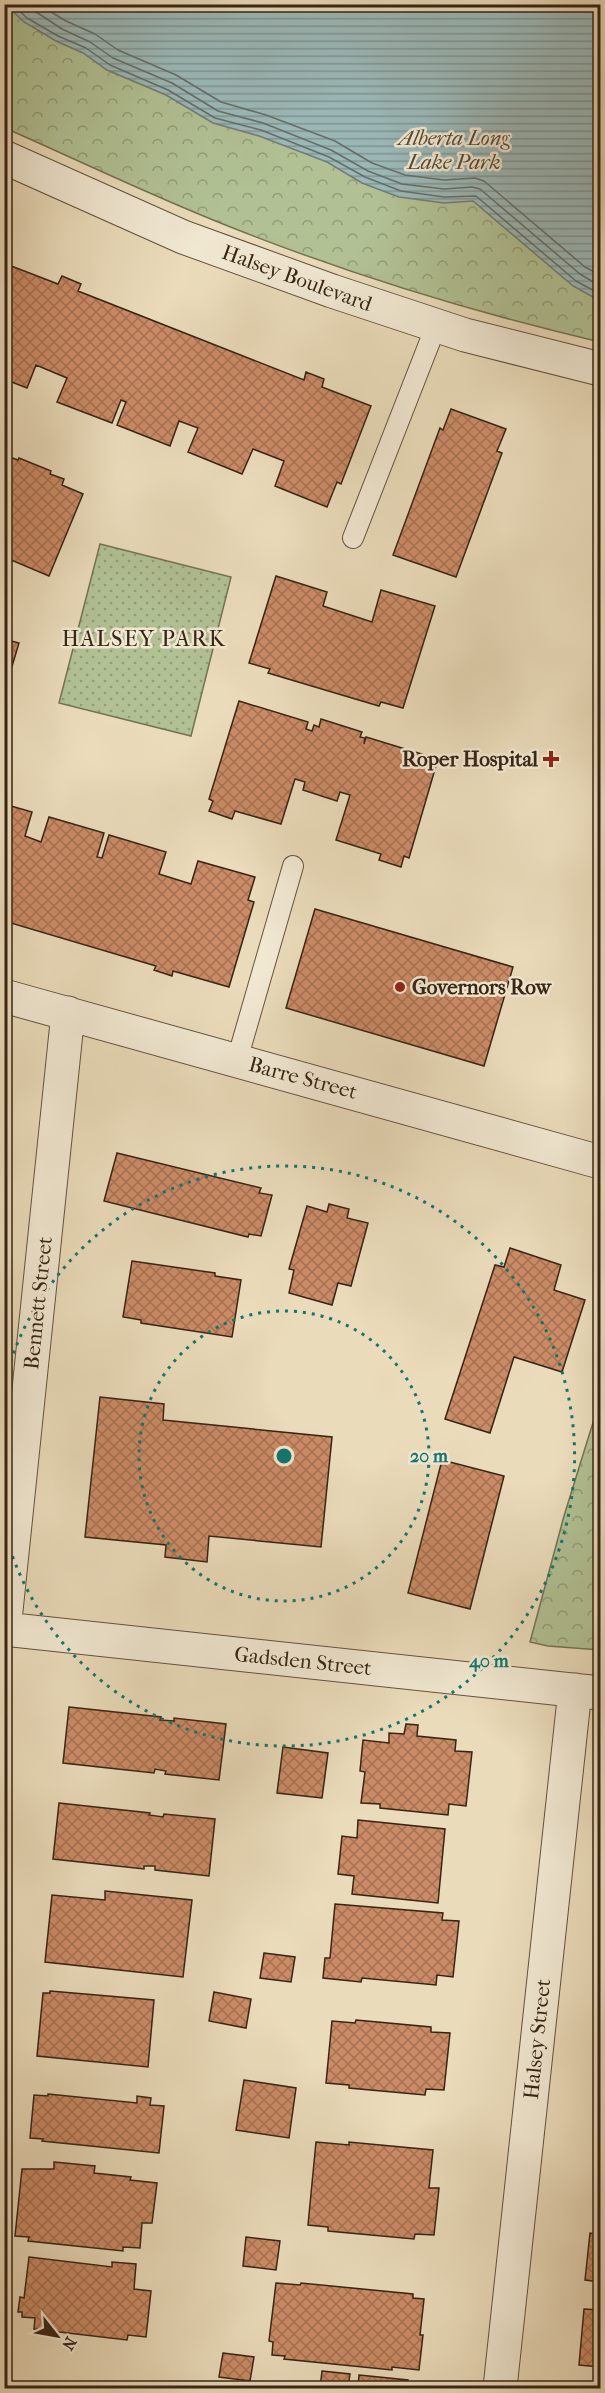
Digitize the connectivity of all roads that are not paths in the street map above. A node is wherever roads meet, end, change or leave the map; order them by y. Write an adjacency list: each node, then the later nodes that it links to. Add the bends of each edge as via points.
1 (4, 157): 2 (street, Halsey Boulevard, via 183,237)
2 (436, 326): 3 (street, Halsey Boulevard); 4 (lane)
3 (600, 369)
4 (353, 538)
5 (293, 866): 8 (lane)
6 (4, 996): 7 (street, Barre Street)
7 (68, 1012): 8 (street, Barre Street); 10 (street, Bennett Street)
8 (237, 1060): 9 (street, Barre Street)
9 (600, 1162)
10 (5, 1629): 11 (street, Gadsden Street)
11 (587, 1692): 12 (street, Halsey Street)
12 (500, 2388)

